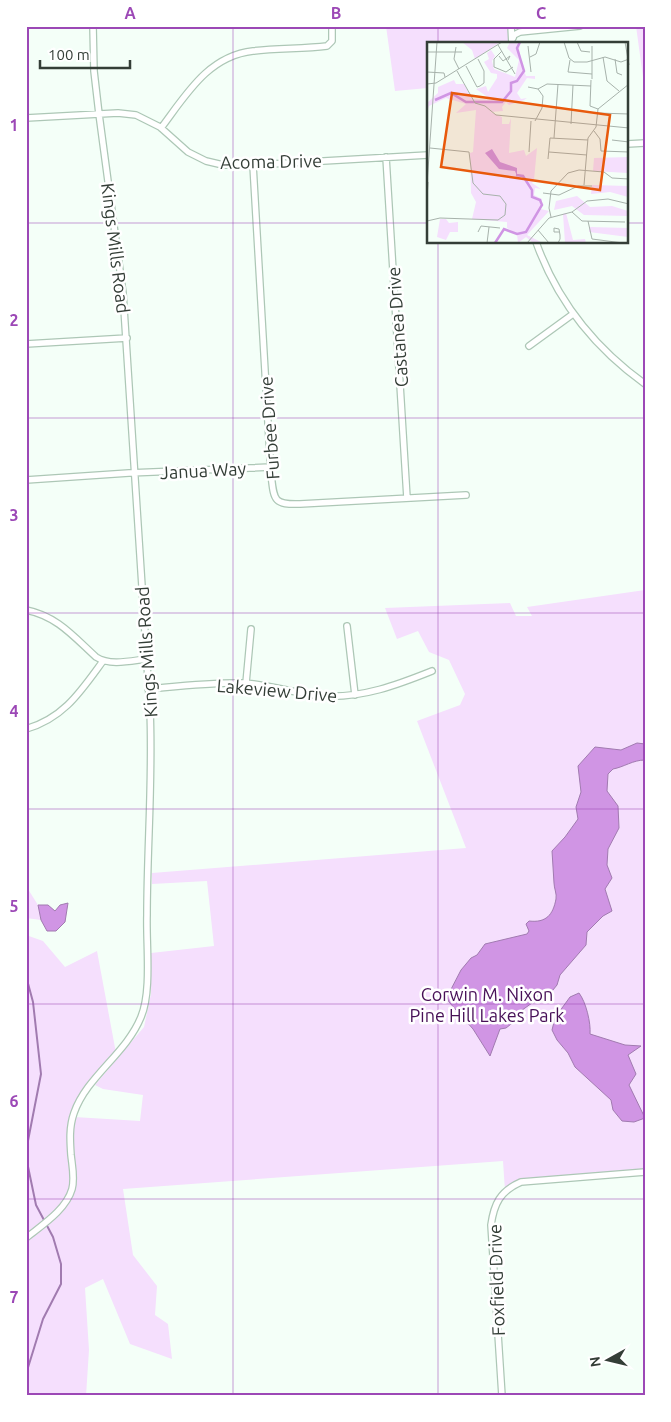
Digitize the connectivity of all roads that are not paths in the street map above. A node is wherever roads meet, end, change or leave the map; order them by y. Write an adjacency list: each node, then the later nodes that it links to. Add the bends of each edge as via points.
1 (93, 26): 6 (street, Kings Mills Road)
2 (332, 26): 8 (street, via 332,41 327,46 239,53 216,64 196,81)
3 (511, 26): 5 (street)
4 (580, 26): 5 (street, via 520,32)
5 (512, 41)
6 (99, 114): 7 (street, Acoma Drive); 8 (street, Acoma Drive, via 129,114); 16 (street, Kings Mills Road)
7 (26, 118)
8 (161, 128): 13 (street, Acoma Drive, via 188,152 206,161 223,165)
9 (645, 143): 10 (street)
10 (628, 144)
11 (427, 155): 12 (street, Acoma Drive)
12 (386, 157): 13 (street, Acoma Drive); 24 (street, Castanea Drive)
13 (252, 165): 20 (street, Furbee Drive)
14 (537, 244): 15 (street, via 549,274)
15 (574, 314): 18 (street); 19 (street, via 601,347)
16 (127, 338): 17 (street); 21 (street, Kings Mills Road)
17 (26, 344)
18 (529, 346)
19 (645, 384)
20 (271, 467): 21 (street, Janua Way); 24 (street, Furbee Drive, via 273,492 283,504)
21 (135, 473): 22 (street, Janua Way); 28 (street, Kings Mills Road)
22 (26, 480)
23 (466, 495): 24 (street, Furbee Drive)
24 (407, 498)
25 (26, 610): 29 (street, via 44,614 60,624)
26 (347, 626): 33 (street)
27 (251, 629): 31 (street)
28 (146, 659): 29 (street); 32 (street, Kings Mills Road)
29 (103, 661): 34 (street, via 60,713)
30 (432, 671): 33 (street, Lakeview Drive, via 382,690)
31 (246, 683): 32 (street, Lakeview Drive); 33 (street, Lakeview Drive, via 324,696)
32 (148, 689): 36 (street, Kings Mills Road, via 152,768 147,976 143,1010 135,1028 92,1083 74,1113 70,1132 73,1185 70,1196)
33 (355, 695)
34 (26, 729)
35 (645, 1172): 37 (street, Foxfield Drive, via 521,1182 505,1191 498,1200 492,1225)
36 (29, 1236)
37 (502, 1396)

